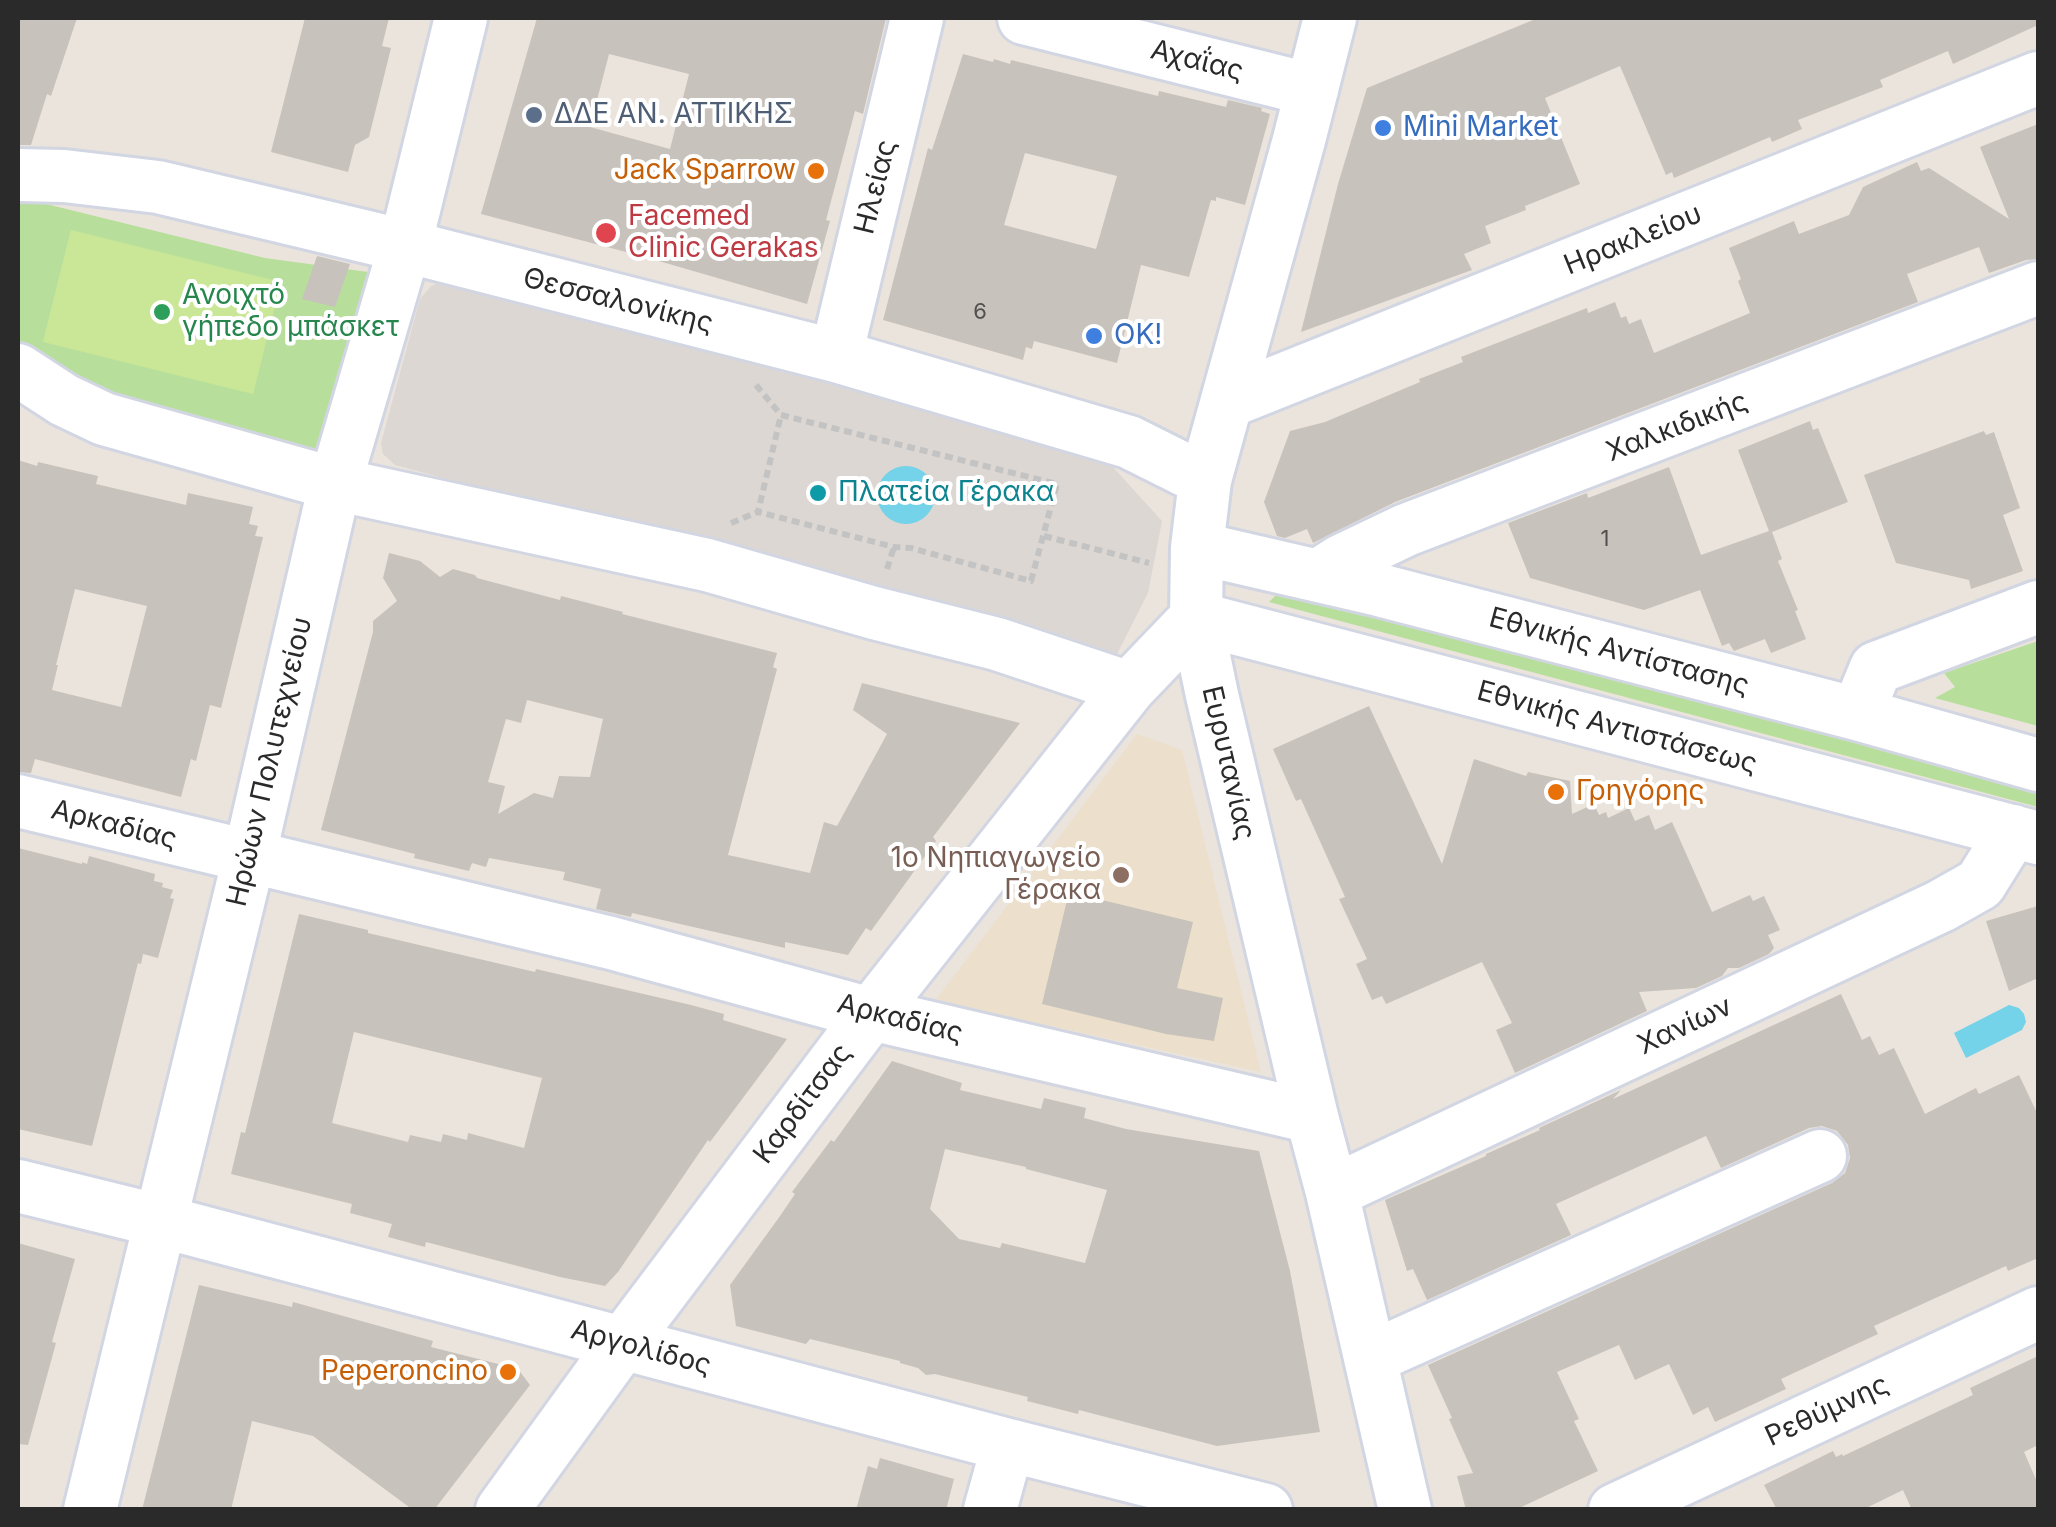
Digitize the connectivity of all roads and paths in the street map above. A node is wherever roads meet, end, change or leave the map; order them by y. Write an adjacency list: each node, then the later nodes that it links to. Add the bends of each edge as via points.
1 (461, 18): 8 (street, Ηρώων Πολυτεχνείου)
2 (917, 18): 10 (street, Ηλείας)
3 (1024, 18): 6 (street, Αχαΐας)
4 (1330, 18): 6 (street, Ευρυτανίας)
5 (2038, 78): 12 (street, Ηρακλείου)
6 (1312, 90): 12 (street, Ευρυτανίας)
7 (18, 175): 8 (street, Θεσσαλονίκης, via 158,188)
8 (404, 246): 10 (street, Θεσσαλονίκης); 14 (street, Ηρώων Πολυτεχνείου)
9 (2038, 288): 16 (street, Χαλκιδικής, via 1406,530)
10 (836, 356): 13 (street, Θεσσαλονίκης, via 1128,442)
11 (18, 370): 14 (street, via 104,419)
12 (1227, 402): 13 (street, Ευρυτανίας)
13 (1205, 480): 17 (street, Ευρυτανίας)
14 (335, 484): 19 (street, via 707,565 997,644); 24 (street, Ηρώων Πολυτεχνείου)
15 (1044, 536): 15 (path, via 1031,580 758,512 781,415 1057,484); 17 (path)
16 (1319, 575): 17 (street, Εθνικής Αντίστασης); 20 (street, Εθνικής Αντίστασης)
17 (1198, 598): 19 (street, Καρδίτσας); 23 (street, Εθνικής Αντιστάσεως); 26 (street, Ευρυτανίας)
18 (2038, 607): 20 (street, via 1876,668)
19 (1129, 688): 25 (street, Καρδίτσας)
20 (1857, 714): 21 (street, Εθνικής Αντίστασης)
21 (2038, 766)
22 (18, 802): 24 (street, Αρκαδίας)
23 (2026, 835): 29 (street, Χανίων, via 1980,884 1941,906)
24 (249, 858): 25 (street, Αρκαδίας, via 611,942); 30 (street, Ηρώων Πολυτεχνείου)
25 (872, 1014): 26 (street, Αρκαδίας); 32 (street, Καρδίτσας)
26 (1312, 1117): 29 (street, Ευρυτανίας)
27 (1820, 1156): 33 (street)
28 (18, 1186): 30 (street, Αργολίδος)
29 (1332, 1192): 33 (street, Ευρυτανίας)
30 (160, 1221): 32 (street, Αργολίδος); 35 (street, Ηρώων Πολυτεχνείου)
31 (2038, 1313): 40 (street, Ρεθύμνης)
32 (623, 1344): 34 (street, Αργολίδος); 36 (street, Καρδίτσας)
33 (1370, 1358): 39 (street, Ευρυτανίας)
34 (1008, 1445): 37 (street); 38 (street, Αργολίδος)
35 (90, 1510)
36 (502, 1510)
37 (990, 1510)
38 (1266, 1510)
39 (1404, 1510)
40 (1615, 1510)

